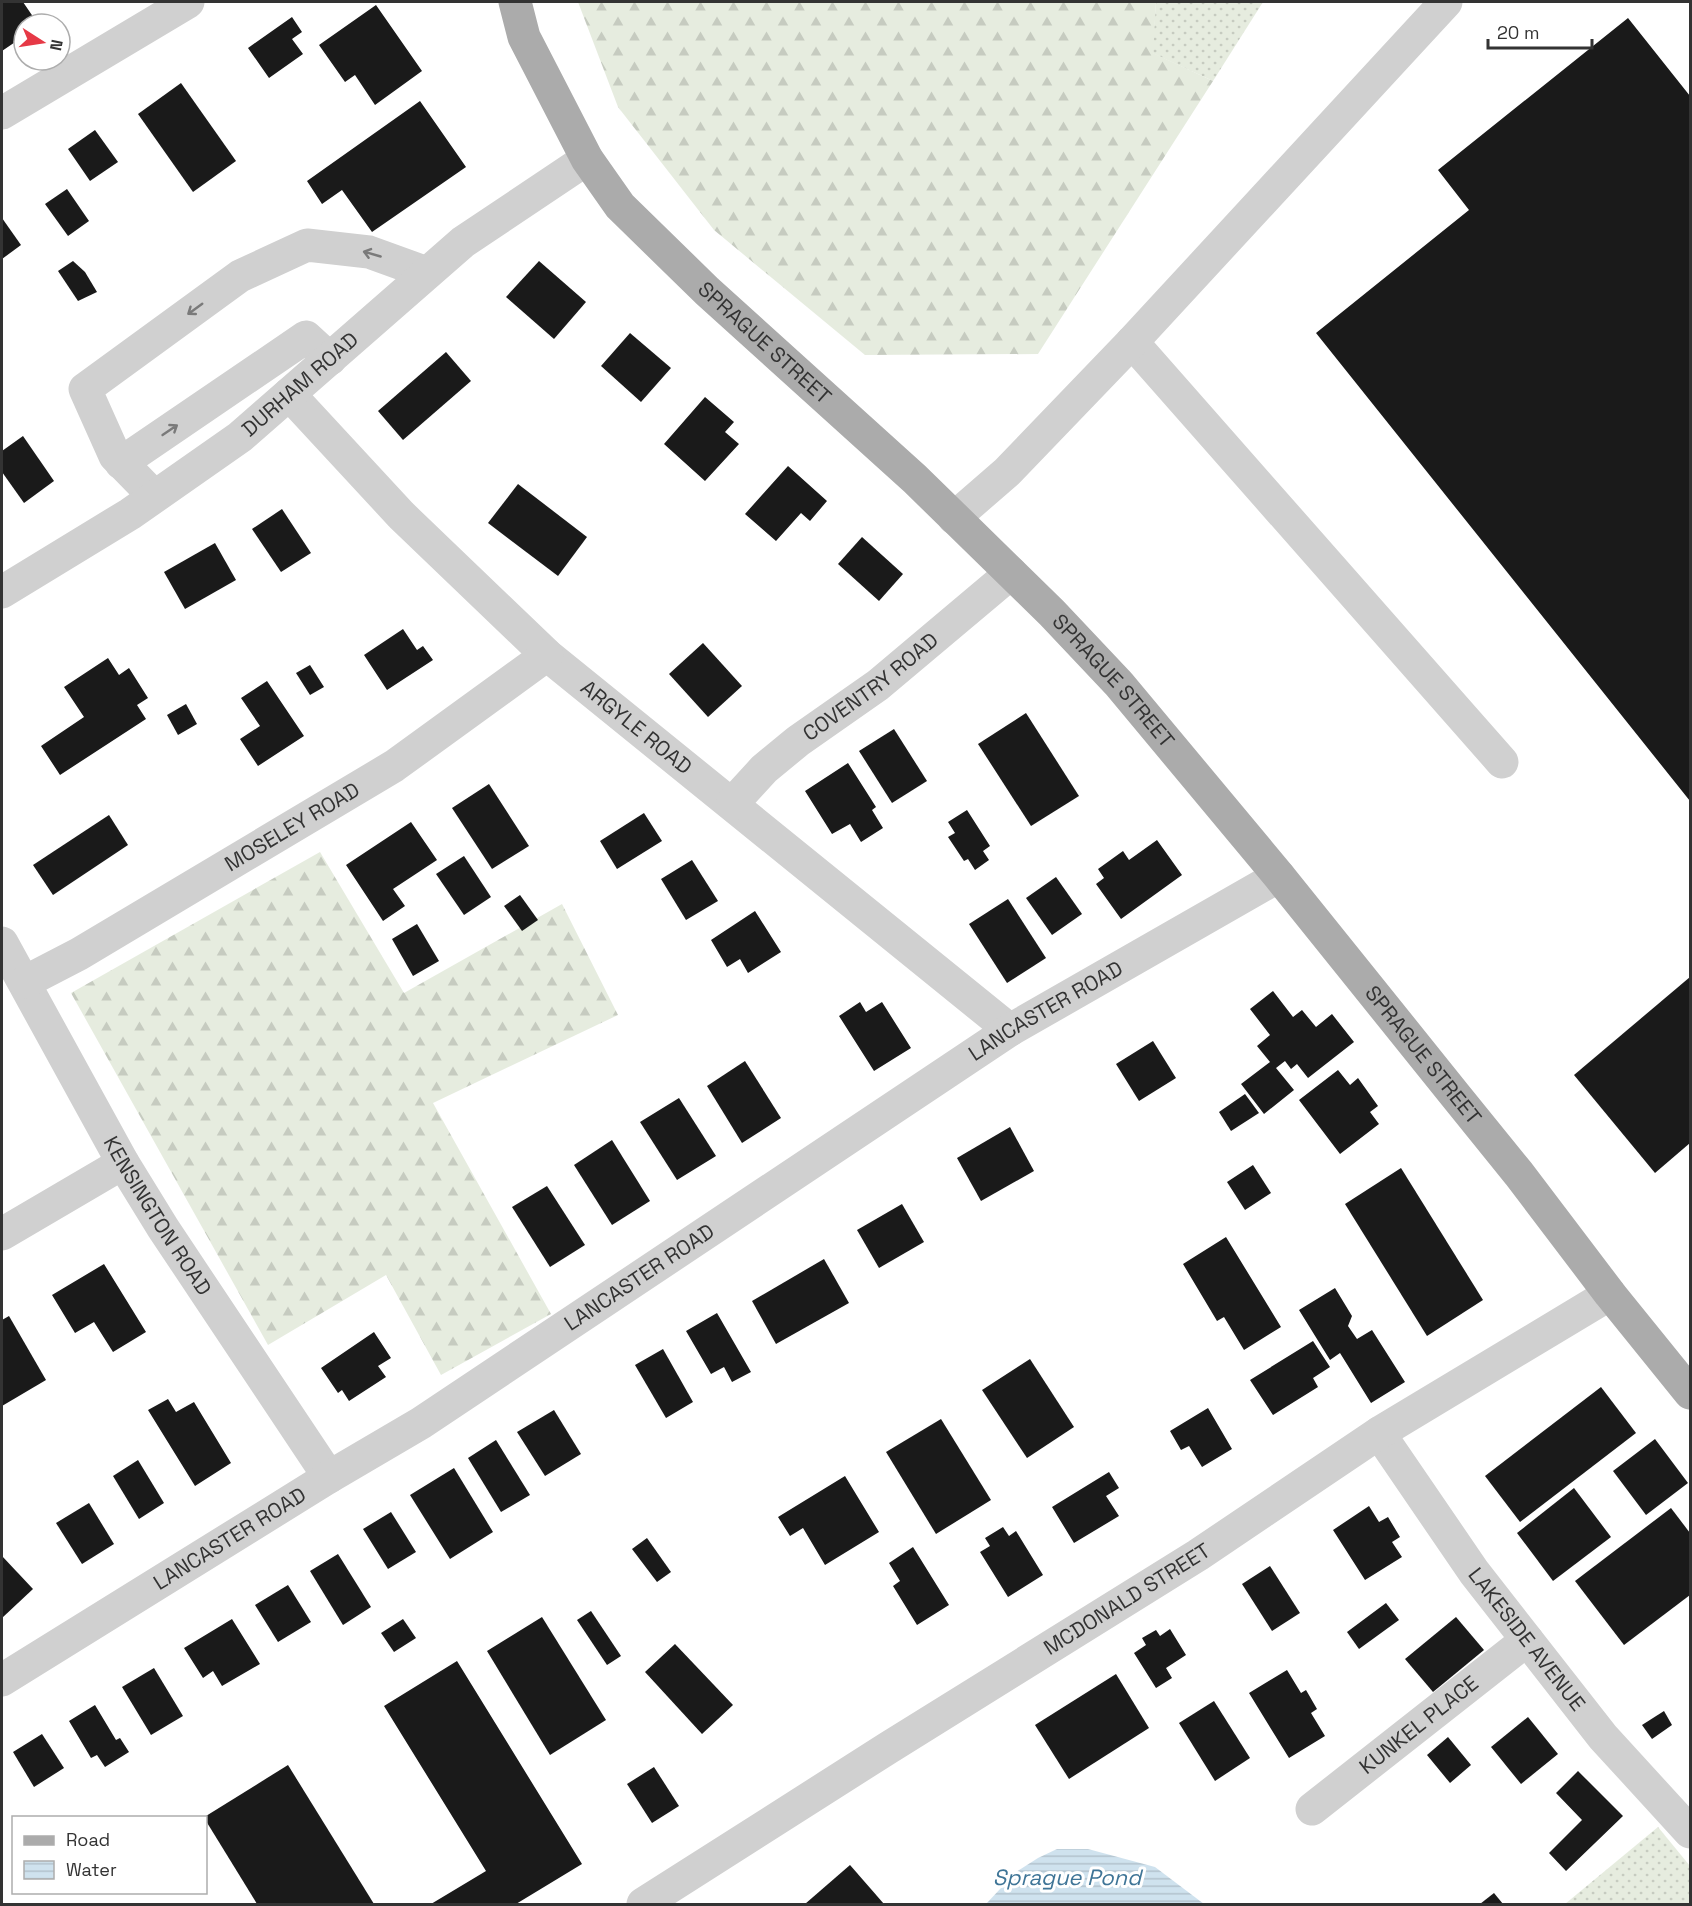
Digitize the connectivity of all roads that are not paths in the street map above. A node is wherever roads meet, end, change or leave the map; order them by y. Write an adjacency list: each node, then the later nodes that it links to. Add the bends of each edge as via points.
1 (188, 2): 4 (street)
2 (515, 2): 5 (main road, SPRAGUE STREET, via 524,37)
3 (1446, 2): 7 (street)
4 (2, 113)
5 (587, 159): 6 (street, DURHAM ROAD, via 463,242); 12 (main road, SPRAGUE STREET, via 620,206)
6 (427, 273): 8 (street, DURHAM ROAD); 10 (street, one-way to 10, via 369,252 307,244 240,276 85,389 114,456)
7 (1132, 342): 12 (street, via 1007,472); 16 (street)
8 (330, 359): 9 (street, DURHAM ROAD); 10 (street, one-way to 8, via 306,337)
9 (289, 394): 11 (street, DURHAM ROAD, via 240,436); 15 (street, ARGYLE ROAD, via 402,515)
10 (121, 463): 11 (street)
11 (154, 496): 14 (street, DURHAM ROAD)
12 (954, 518): 13 (main road, SPRAGUE STREET)
13 (1011, 573): 17 (street, COVENTRY ROAD, via 878,685 764,769); 18 (main road, SPRAGUE STREET, via 1119,684)
14 (2, 592)
15 (547, 655): 17 (street, ARGYLE ROAD); 20 (street, MOSELEY ROAD, via 394,766 79,954)
16 (1502, 762)
17 (732, 804): 21 (street, ARGYLE ROAD)
18 (1279, 876): 21 (street, LANCASTER ROAD); 24 (main road, SPRAGUE STREET, via 1519,1174)
19 (2, 943): 20 (street, KENSINGTON ROAD)
20 (25, 982): 22 (street, KENSINGTON ROAD)
21 (1010, 1030): 27 (street, LANCASTER ROAD, via 421,1423)
22 (123, 1163): 23 (street); 27 (street, KENSINGTON ROAD)
23 (2, 1234)
24 (1610, 1294): 25 (main road, SPRAGUE STREET); 26 (street, MCDONALD STREET)
25 (1690, 1393)
26 (1379, 1433): 28 (street, LAKESIDE AVENUE, via 1474,1572); 32 (street, MCDONALD STREET, via 1198,1556)
27 (329, 1477): 29 (street, LANCASTER ROAD)
28 (1527, 1640): 30 (street, KUNKEL PLACE); 31 (street, LAKESIDE AVENUE, via 1603,1737)
29 (2, 1680)
30 (1312, 1809)
31 (1690, 1833)
32 (643, 1905)

